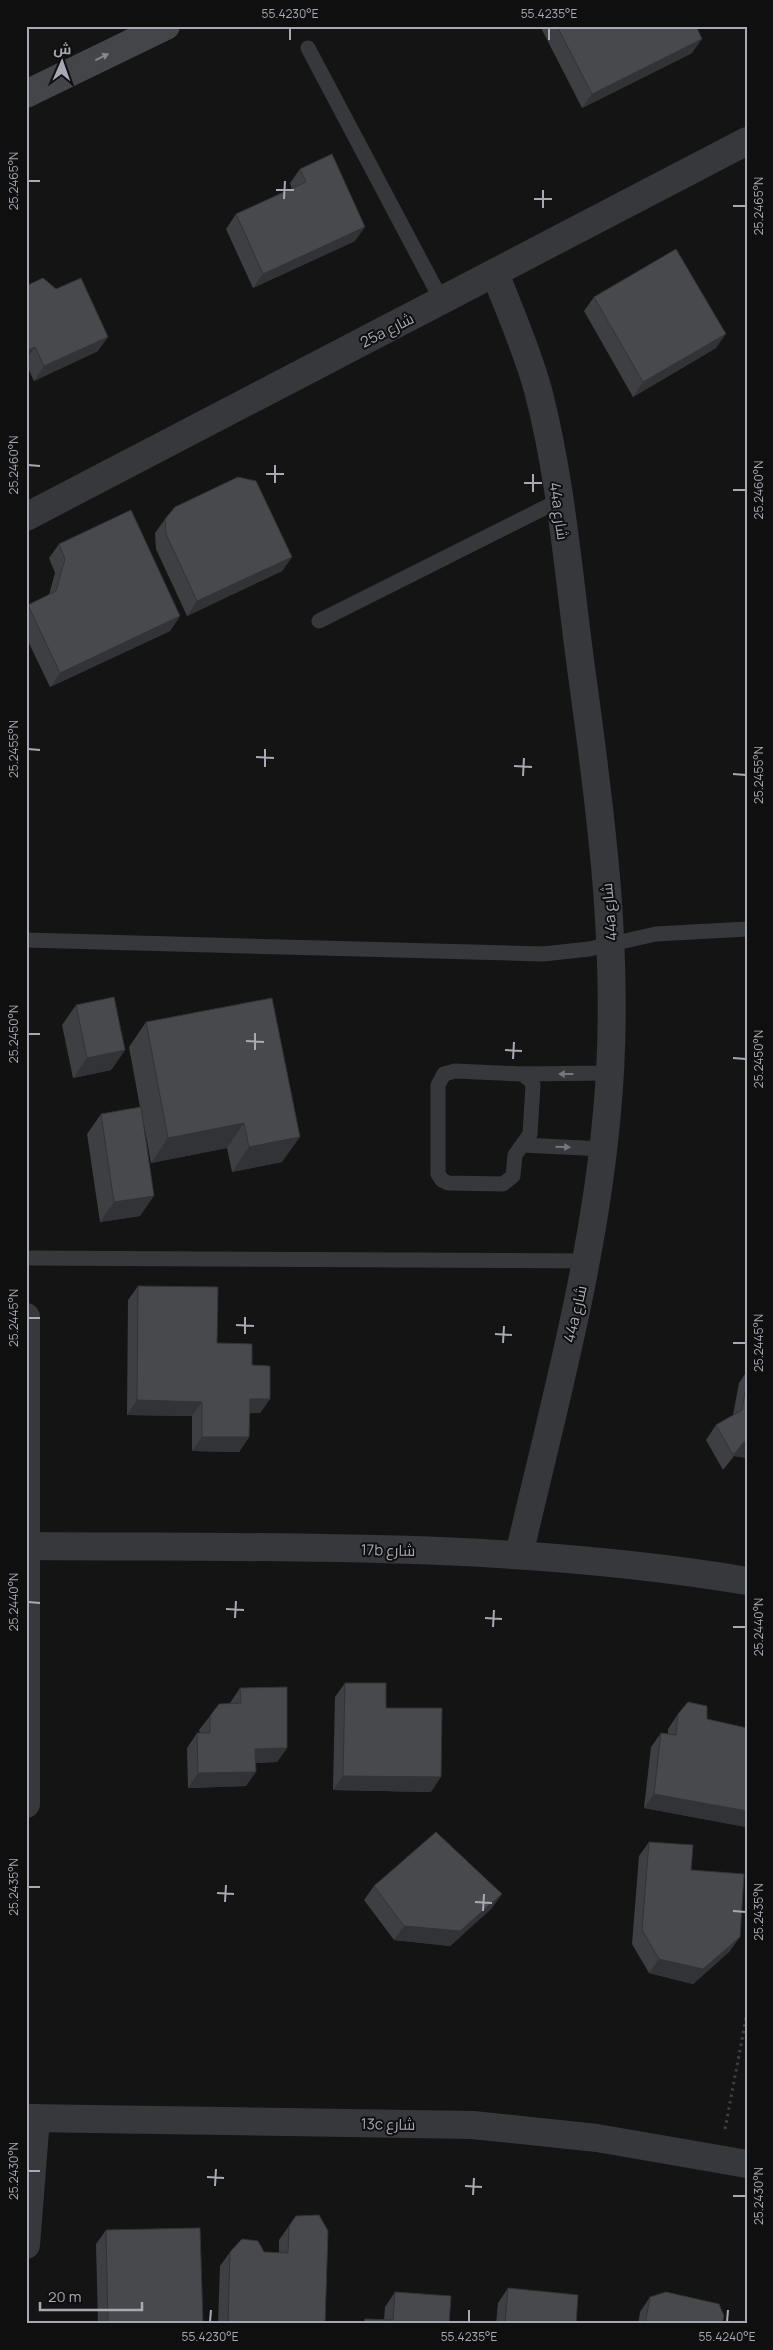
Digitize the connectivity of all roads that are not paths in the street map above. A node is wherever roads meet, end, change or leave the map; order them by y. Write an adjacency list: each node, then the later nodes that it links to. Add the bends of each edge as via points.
1 (166, 26): 3 (street, one-way to 1)
2 (308, 48): 6 (lane)
3 (26, 94)
4 (747, 142): 5 (street, 25a شارع)
5 (495, 273): 6 (street, 25a شارع); 7 (street, 44a شارع, via 537,388)
6 (442, 301): 8 (street, 25a شارع)
7 (558, 501): 9 (lane); 12 (street, 44a شارع, via 596,776)
8 (26, 517)
9 (319, 621)
10 (747, 929): 12 (lane, via 656,934)
11 (26, 940): 12 (lane, via 542,954)
12 (612, 943): 14 (street, 44a شارع)
13 (522, 1074): 14 (lane, one-way to 13); 15 (lane, via 533,1085 530,1134); 15 (lane, via 455,1071 444,1074 438,1085 438,1174 448,1183 503,1184 512,1176 515,1155)
14 (610, 1074): 16 (street, 44a شارع)
15 (523, 1146): 16 (lane, one-way to 16)
16 (604, 1149): 18 (street, 44a شارع)
17 (26, 1258): 18 (lane)
18 (587, 1261): 21 (street, 44a شارع)
19 (26, 1317): 20 (street)
20 (28, 1546): 21 (street, 17b شارع, via 397,1549); 23 (street)
21 (519, 1555): 22 (street, 17b شارع, via 620,1563)
22 (747, 1581)
23 (26, 1804)
24 (31, 2118): 25 (street, 13c شارع, via 473,2125 597,2138); 26 (street)
25 (747, 2164)
26 (26, 2245)

